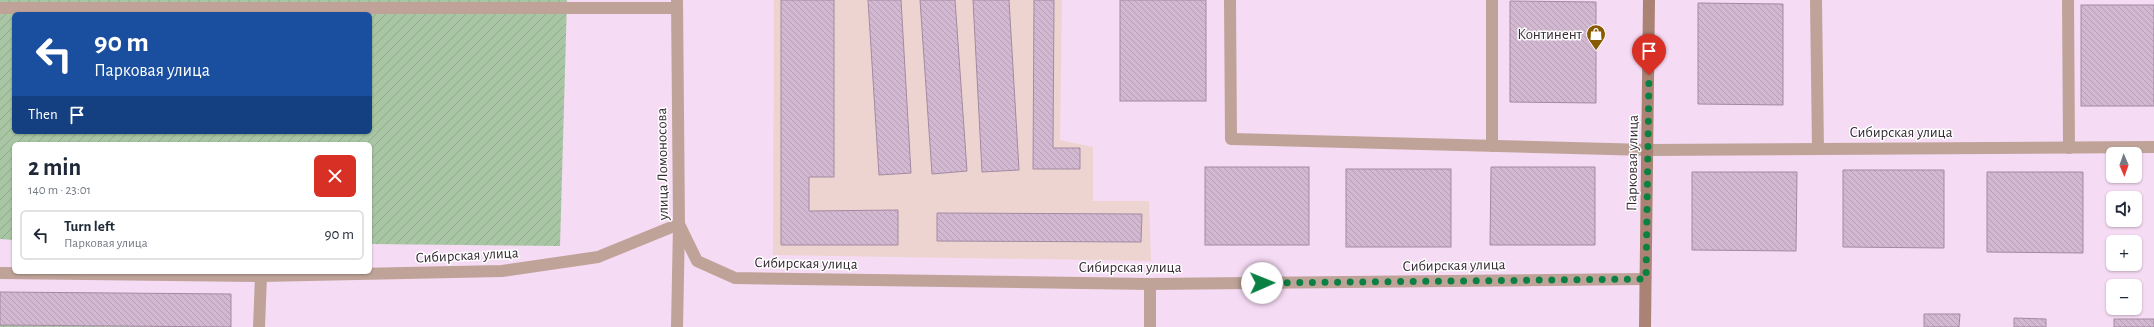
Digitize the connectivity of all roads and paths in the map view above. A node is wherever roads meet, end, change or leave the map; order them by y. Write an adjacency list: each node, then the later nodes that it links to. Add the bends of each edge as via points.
1 (1230, 0): 8 (street, Сибирская улица, via 1231,139)
2 (1492, 0): 8 (street)
3 (1649, 0): 12 (street, Парковая улица)
4 (1816, 0): 11 (street)
5 (2068, 0): 10 (street)
6 (677, 4): 7 (street); 13 (street, улица Ломоносова)
7 (0, 8)
8 (1492, 146): 12 (street, Сибирская улица)
9 (2154, 147): 10 (street, Сибирская улица)
10 (2069, 148): 11 (street, Сибирская улица)
11 (1818, 149): 12 (street, Сибирская улица)
12 (1648, 150): 20 (street, Парковая улица)
13 (679, 224): 18 (street, Сибирская улица, via 598,257 502,271); 21 (street, Сибирская улица, via 697,261 735,278); 23 (street, улица Ломоносова)
14 (0, 273): 15 (street, Сибирская улица)
15 (12, 273)
16 (87, 274): 19 (street, Сибирская улица)
17 (357, 274): 19 (street, Сибирская улица)
18 (372, 274)
19 (261, 276): 22 (street)
20 (1646, 279): 21 (street, Сибирская улица); 25 (street, Парковая улица)
21 (1150, 284): 24 (street)
22 (259, 327)
23 (677, 327)
24 (1150, 327)
25 (1645, 327)

